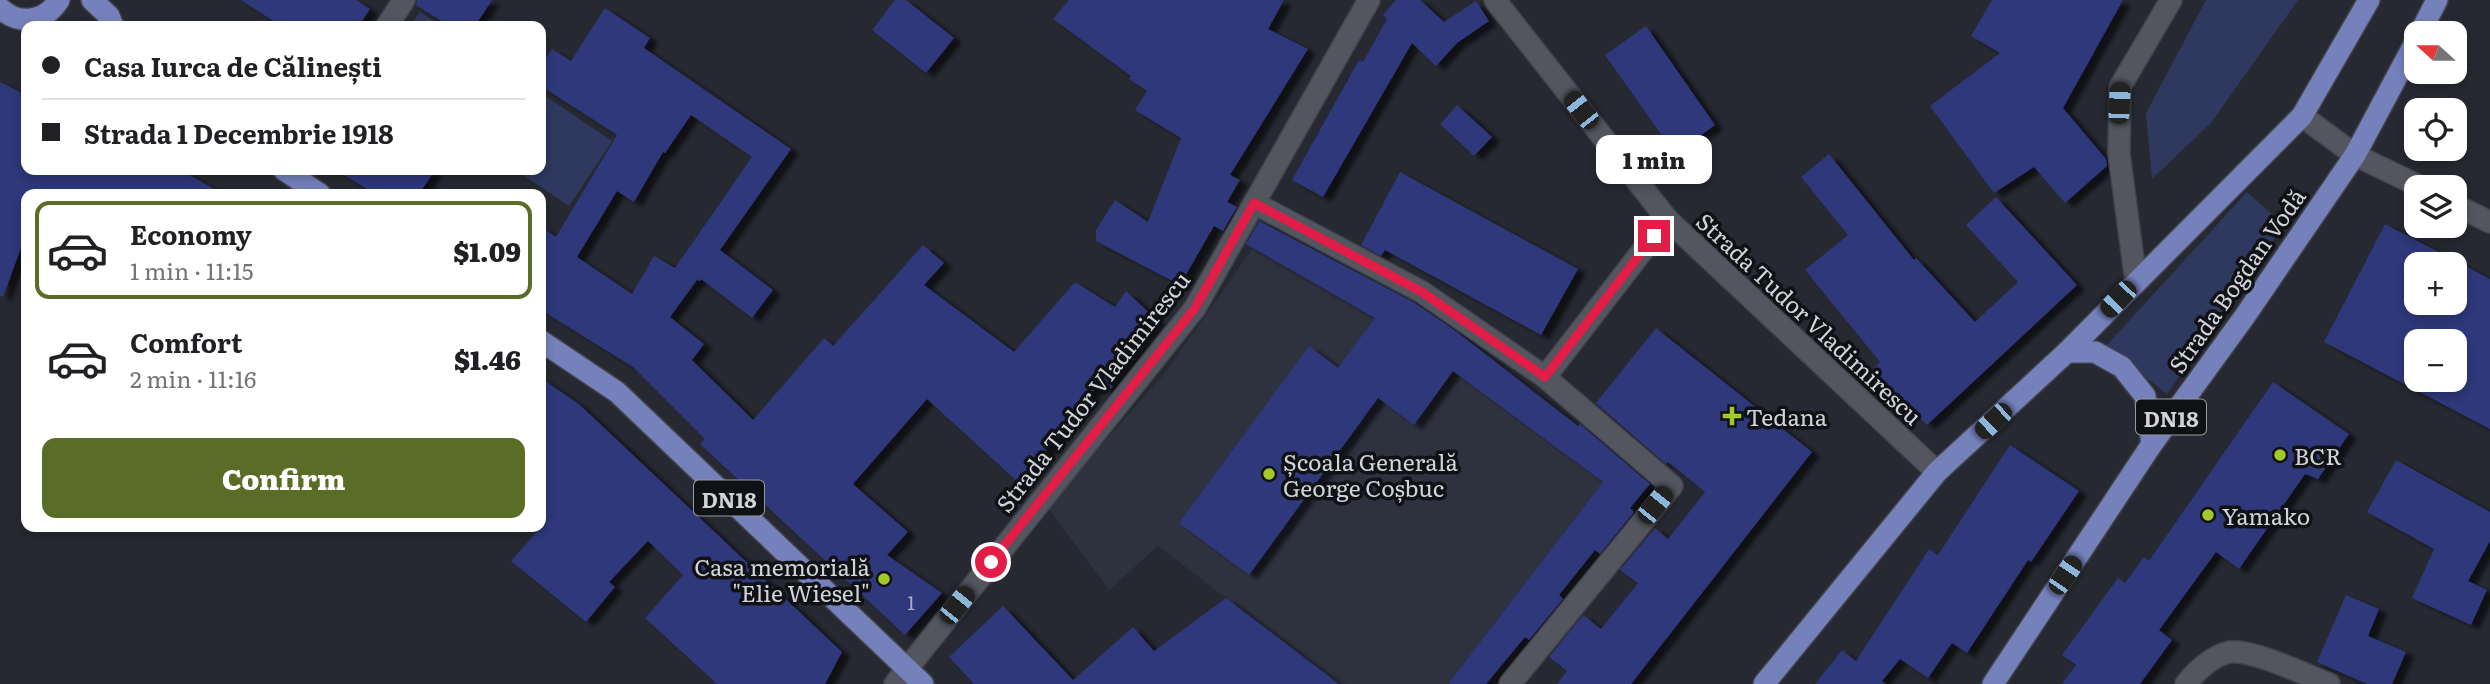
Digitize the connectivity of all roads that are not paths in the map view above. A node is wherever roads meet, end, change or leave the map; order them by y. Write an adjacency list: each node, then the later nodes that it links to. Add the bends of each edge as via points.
1 (60, 0): 11 (main road, via 52,11)
2 (92, 0): 12 (main road)
3 (404, 0): 13 (street)
4 (1369, 0): 21 (street, Strada Tudor Vladimirescu)
5 (1495, 0): 23 (street, Strada Tudor Vladimirescu)
6 (2171, 0): 25 (street, via 2120,87 2119,154)
7 (2369, 0): 16 (main road)
8 (2437, 0): 14 (main road)
9 (0, 8): 10 (main road)
10 (23, 21)
11 (32, 21)
12 (111, 21)
13 (390, 21)
14 (2426, 21)
15 (2404, 63): 17 (main road, Strada Bogdan Vodă / DN18)
16 (2302, 116): 17 (street); 25 (main road)
17 (2356, 155): 19 (street); 29 (main road, Strada Bogdan Vodă / DN18)
18 (294, 175): 20 (main road)
19 (2404, 179)
20 (313, 189)
21 (1254, 203): 28 (street, via 1422,292); 31 (street, Strada Tudor Vladimirescu, via 1195,308)
22 (2467, 211): 24 (street)
23 (1667, 219): 28 (street); 30 (street, Strada Tudor Vladimirescu)
24 (2490, 222)
25 (2136, 282): 27 (main road)
26 (546, 344): 31 (main road, DN18, via 617,392)
27 (2067, 352): 29 (main road, via 2095,352 2122,367 2146,396); 30 (main road)
28 (1545, 377): 33 (street, via 1672,485)
29 (2152, 444): 35 (main road, Strada Bogdan Vodă / DN18)
30 (1937, 472): 34 (main road)
31 (901, 676): 32 (main road, DN18)
32 (923, 684)
33 (1510, 684)
34 (1764, 684)
35 (1993, 684)
36 (2186, 684): 37 (street, via 2198,668 2230,652 2263,657)
37 (2329, 684)

